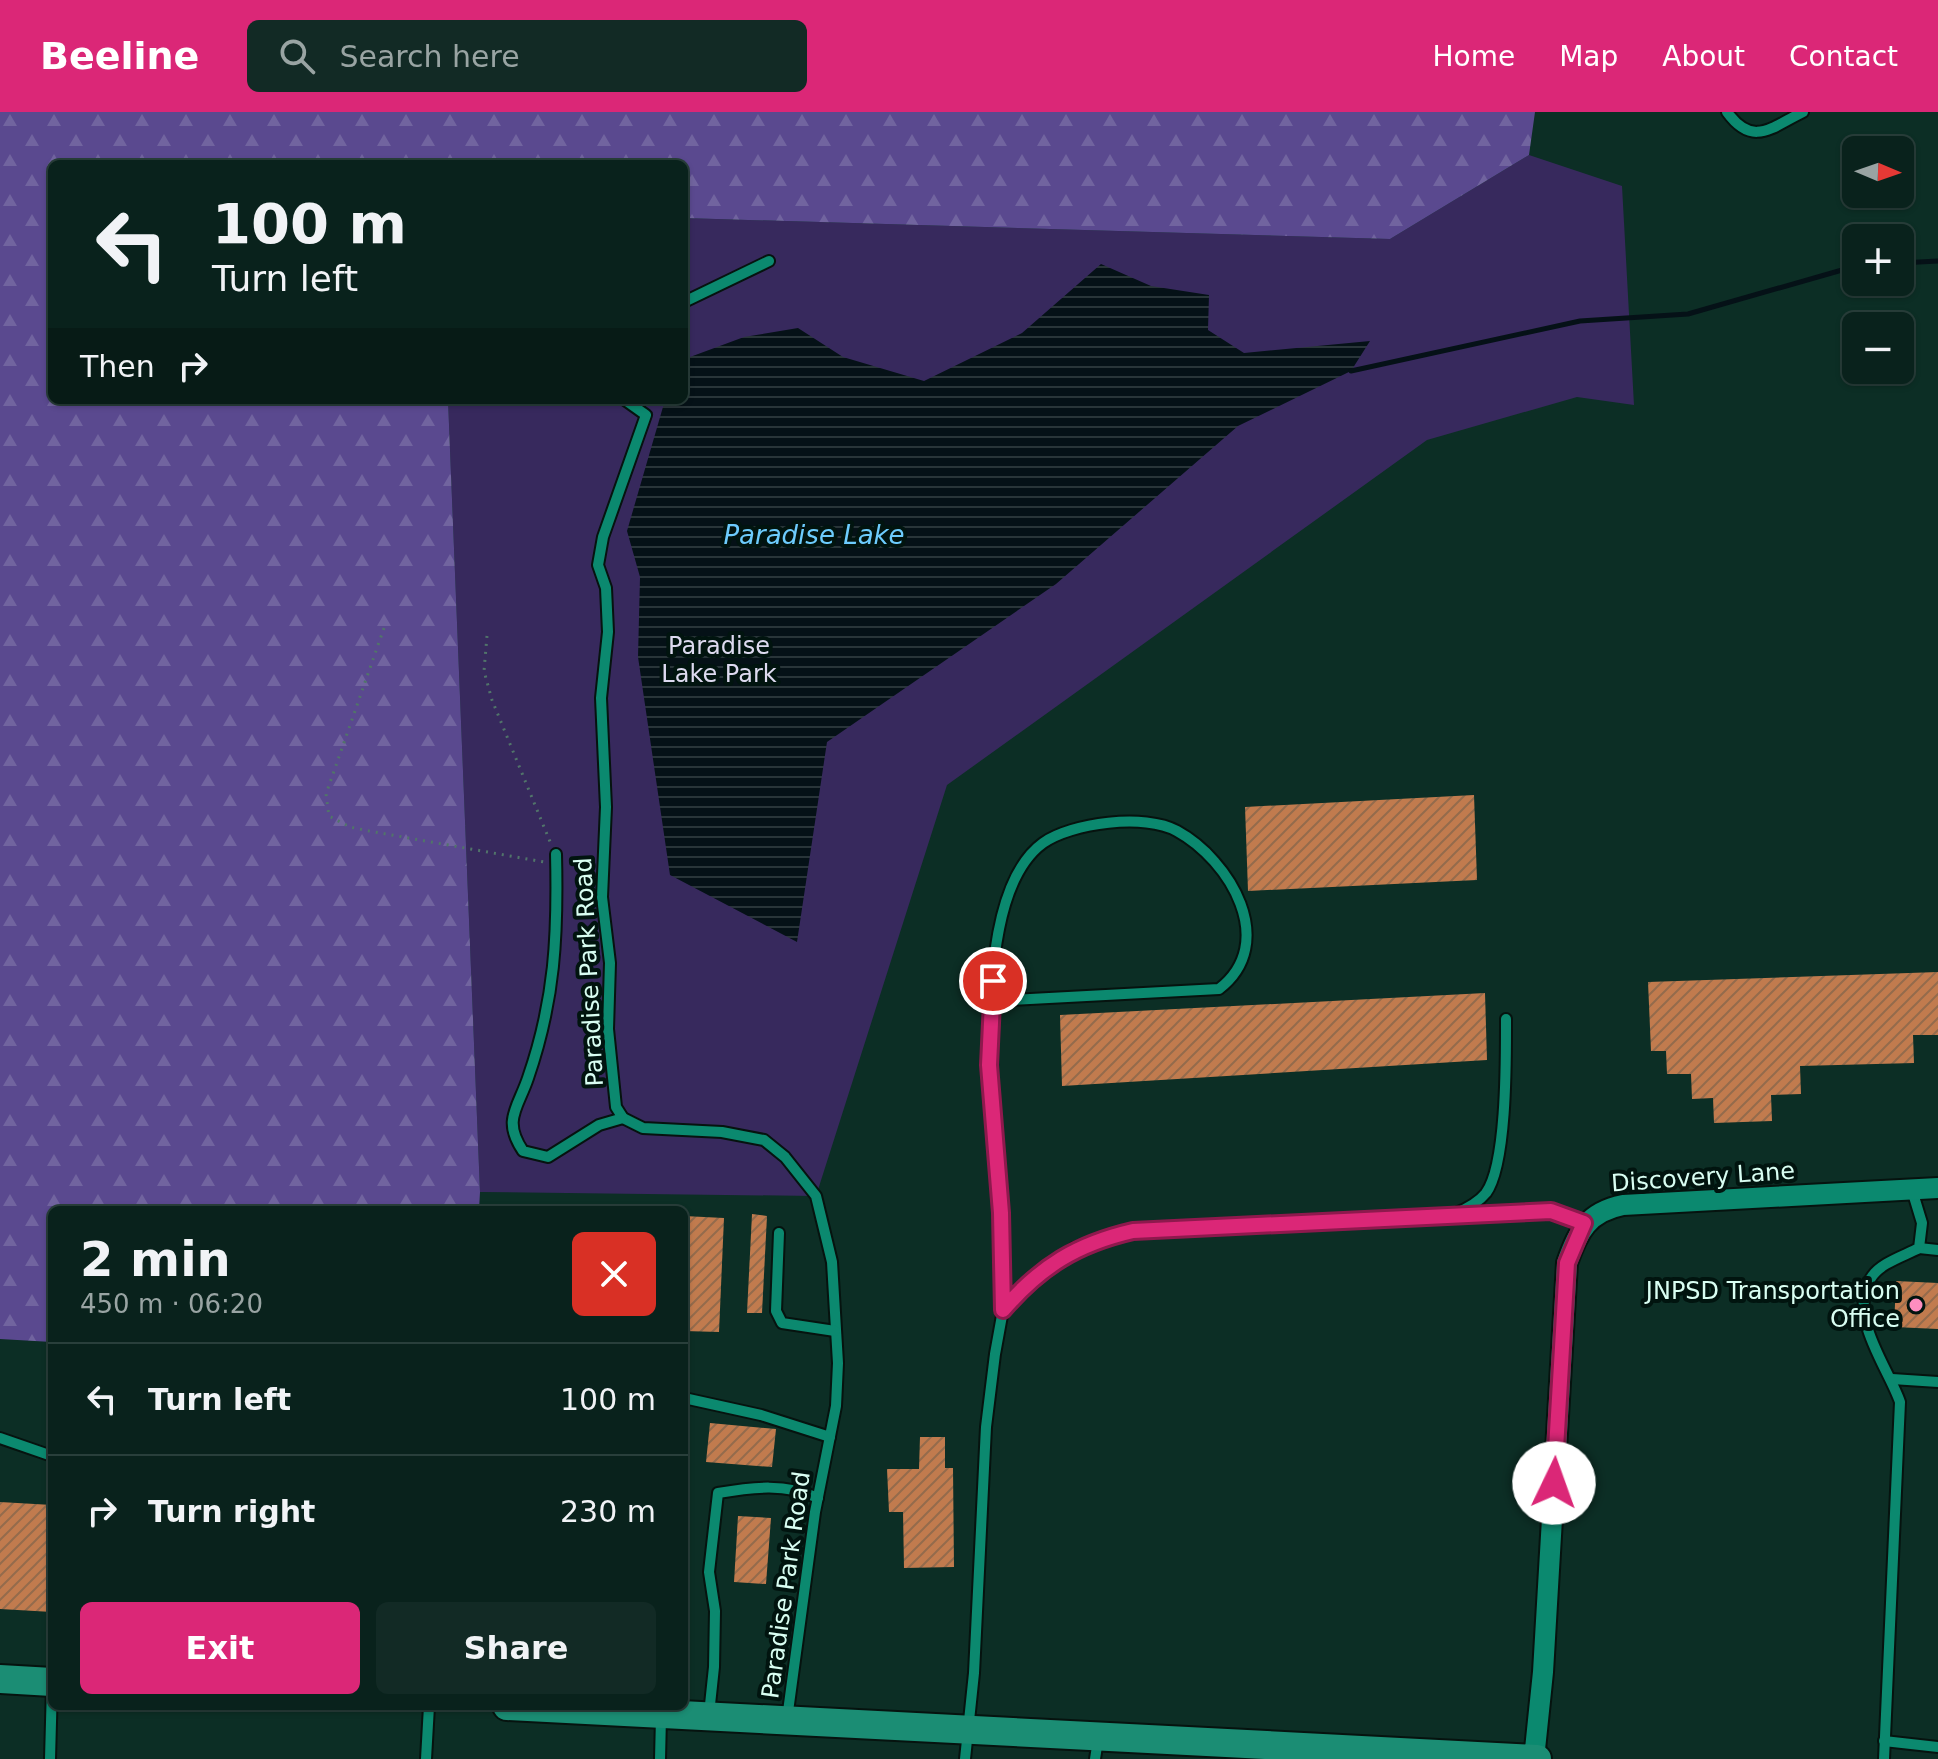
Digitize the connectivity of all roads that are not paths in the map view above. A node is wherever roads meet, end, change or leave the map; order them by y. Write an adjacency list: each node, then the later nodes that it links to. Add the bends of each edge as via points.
1 (1727, 112): 2 (lane, via 1751,133)
2 (1803, 112)
3 (769, 261): 4 (lane)
4 (688, 300)
5 (631, 404): 9 (lane, Paradise Park Road, via 646,415 598,565 606,588 608,632 601,698 606,807 602,897 610,963 608,1029 616,1107)
6 (556, 859): 9 (lane, via 552,993 543,1035 512,1116 512,1135 523,1151 548,1157 583,1134)
7 (992, 1001): 7 (lane, via 999,921 1021,867 1041,844 1071,828 1134,822 1176,830 1227,874 1240,894 1245,917 1241,957 1233,978 1219,989); 17 (lane, via 989,1065)
8 (1506, 1019): 12 (lane, via 1494,1173 1481,1198)
9 (623, 1118): 18 (lane, Paradise Park Road, via 643,1128 750,1136 785,1157 816,1196 832,1262)
10 (1938, 1188): 11 (street, Discovery Lane)
11 (1912, 1190): 13 (street, Discovery Lane, via 1623,1205); 15 (lane, via 1922,1223)
12 (1454, 1214): 13 (lane, via 1539,1209); 17 (lane, via 1133,1231 1074,1248 1025,1285)
13 (1584, 1223): 43 (street, via 1567,1263)
14 (779, 1233): 18 (lane, via 776,1311 782,1323)
15 (1919, 1248): 16 (lane); 19 (lane, via 1883,1266 1871,1278 1865,1298 1877,1354)
16 (1938, 1250)
17 (1003, 1310): 34 (lane, via 986,1427)
18 (835, 1331): 22 (lane, Paradise Park Road, via 836,1406)
19 (1892, 1379): 20 (lane); 35 (lane, via 1900,1402 1901,1439)
20 (1938, 1382)
21 (688, 1399): 22 (lane)
22 (830, 1437): 25 (lane, Paradise Park Road)
23 (0, 1438): 24 (lane)
24 (48, 1455)
25 (818, 1498): 32 (lane, via 797,1488 718,1493 709,1572 715,1611); 33 (lane, Paradise Park Road)
26 (0, 1679): 27 (street)
27 (48, 1682)
28 (51, 1710): 39 (lane)
29 (429, 1710): 40 (lane)
30 (584, 1710): 31 (street)
31 (661, 1714): 32 (street); 41 (lane)
32 (708, 1716): 33 (street)
33 (787, 1721): 34 (street)
34 (969, 1729): 37 (street); 42 (lane)
35 (1884, 1741): 36 (lane); 44 (lane)
36 (1938, 1747)
37 (1096, 1748): 38 (street)
38 (1144, 1750): 43 (street)
39 (50, 1759)
40 (426, 1759)
41 (660, 1759)
42 (965, 1759)
43 (1536, 1759)
44 (1884, 1759)

